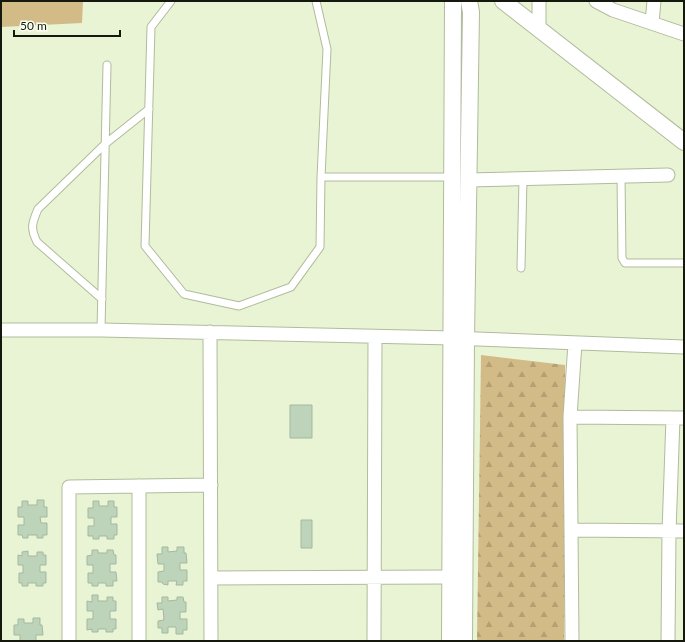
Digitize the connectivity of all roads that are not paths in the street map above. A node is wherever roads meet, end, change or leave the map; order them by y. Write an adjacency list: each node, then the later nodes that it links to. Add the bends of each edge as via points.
1 (171, 1): 13 (lane, via 151,27)
2 (316, 1): 18 (lane, via 327,49)
3 (453, 1): 19 (street)
4 (469, 1): 21 (street, via 471,12)
5 (503, 1): 10 (street)
6 (539, 1): 10 (street)
7 (596, 1): 9 (street, via 613,10)
8 (654, 1): 9 (street)
9 (652, 23): 11 (street)
10 (539, 29): 14 (street)
11 (684, 34)
12 (107, 65): 15 (lane)
13 (149, 109): 15 (lane); 18 (lane, via 145,246 184,294 239,306 291,287 320,247)
14 (684, 142)
15 (105, 144): 24 (lane); 24 (lane, via 38,209 32,232 36,242)
16 (668, 175): 17 (street)
17 (621, 176): 20 (street); 22 (lane, via 622,258 625,263)
18 (321, 177): 19 (lane)
19 (453, 177): 29 (street)
20 (523, 179): 21 (street); 23 (lane)
21 (468, 180): 29 (street)
22 (684, 263)
23 (521, 268)
24 (102, 299): 26 (lane)
25 (1, 330): 26 (street)
26 (101, 330): 27 (street)
27 (210, 332): 28 (street); 34 (street)
28 (375, 337): 29 (street); 39 (street)
29 (459, 338): 30 (street); 40 (street); 47 (street)
30 (575, 343): 31 (street); 32 (street)
31 (684, 347)
32 (570, 417): 33 (street); 36 (street)
33 (678, 418): 38 (street)
34 (211, 485): 35 (street); 41 (street)
35 (139, 486): 42 (street, via 69,487); 43 (street)
36 (572, 530): 38 (street); 48 (street)
37 (684, 531): 38 (street)
38 (669, 532): 49 (street)
39 (374, 577): 40 (street); 41 (street); 45 (street)
40 (450, 577): 46 (street)
41 (212, 578): 44 (street)
42 (69, 641)
43 (139, 641)
44 (211, 641)
45 (374, 641)
46 (450, 641)
47 (464, 641)
48 (572, 641)
49 (668, 641)

